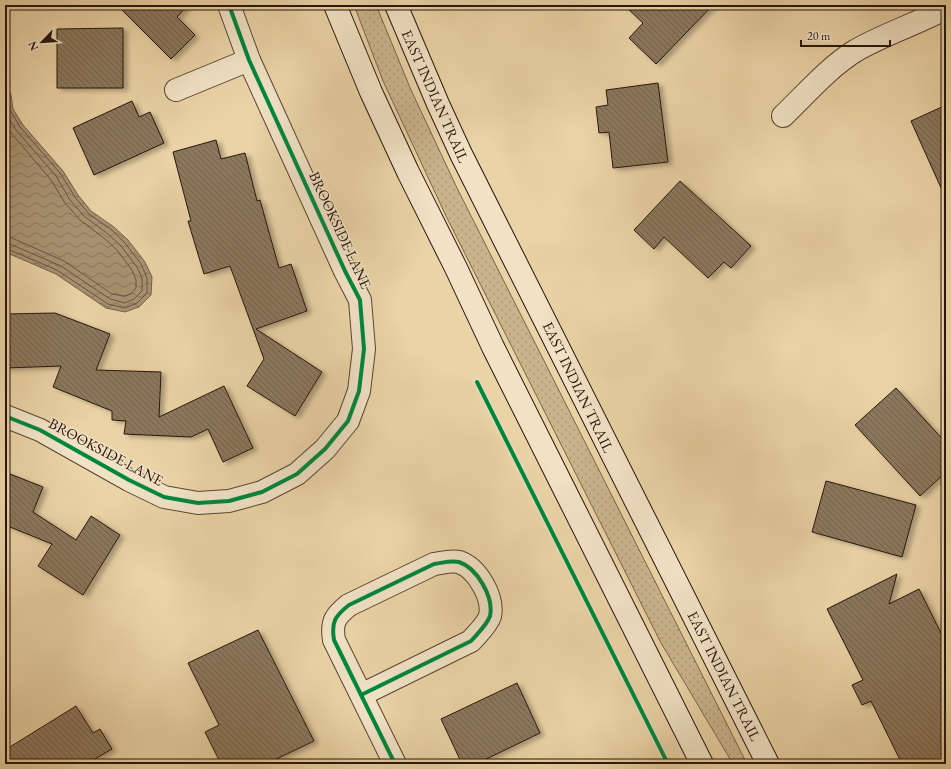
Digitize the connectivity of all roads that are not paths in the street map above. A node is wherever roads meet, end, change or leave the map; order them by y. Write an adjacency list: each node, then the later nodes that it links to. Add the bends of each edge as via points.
1 (229, 5): 5 (main road, BROOKSIDE LANE)
2 (335, 5): 11 (main road, via 408,172)
3 (396, 5): 12 (main road, EAST INDIAN TRAIL, via 461,154)
4 (946, 8): 7 (main road, via 881,37 833,66)
5 (249, 60): 6 (main road); 8 (main road, BROOKSIDE LANE, via 360,300 364,349 359,390 348,420 325,449 297,474 262,492 229,501 198,503 164,497 40,430)
6 (176, 90)
7 (783, 116)
8 (5, 416)
9 (361, 695): 9 (main road, via 471,641 481,630 490,616 490,602 487,590 470,570 459,562 434,564 349,605 338,614 332,631 334,640); 10 (main road)
10 (395, 764)
11 (702, 764)
12 (768, 764)

